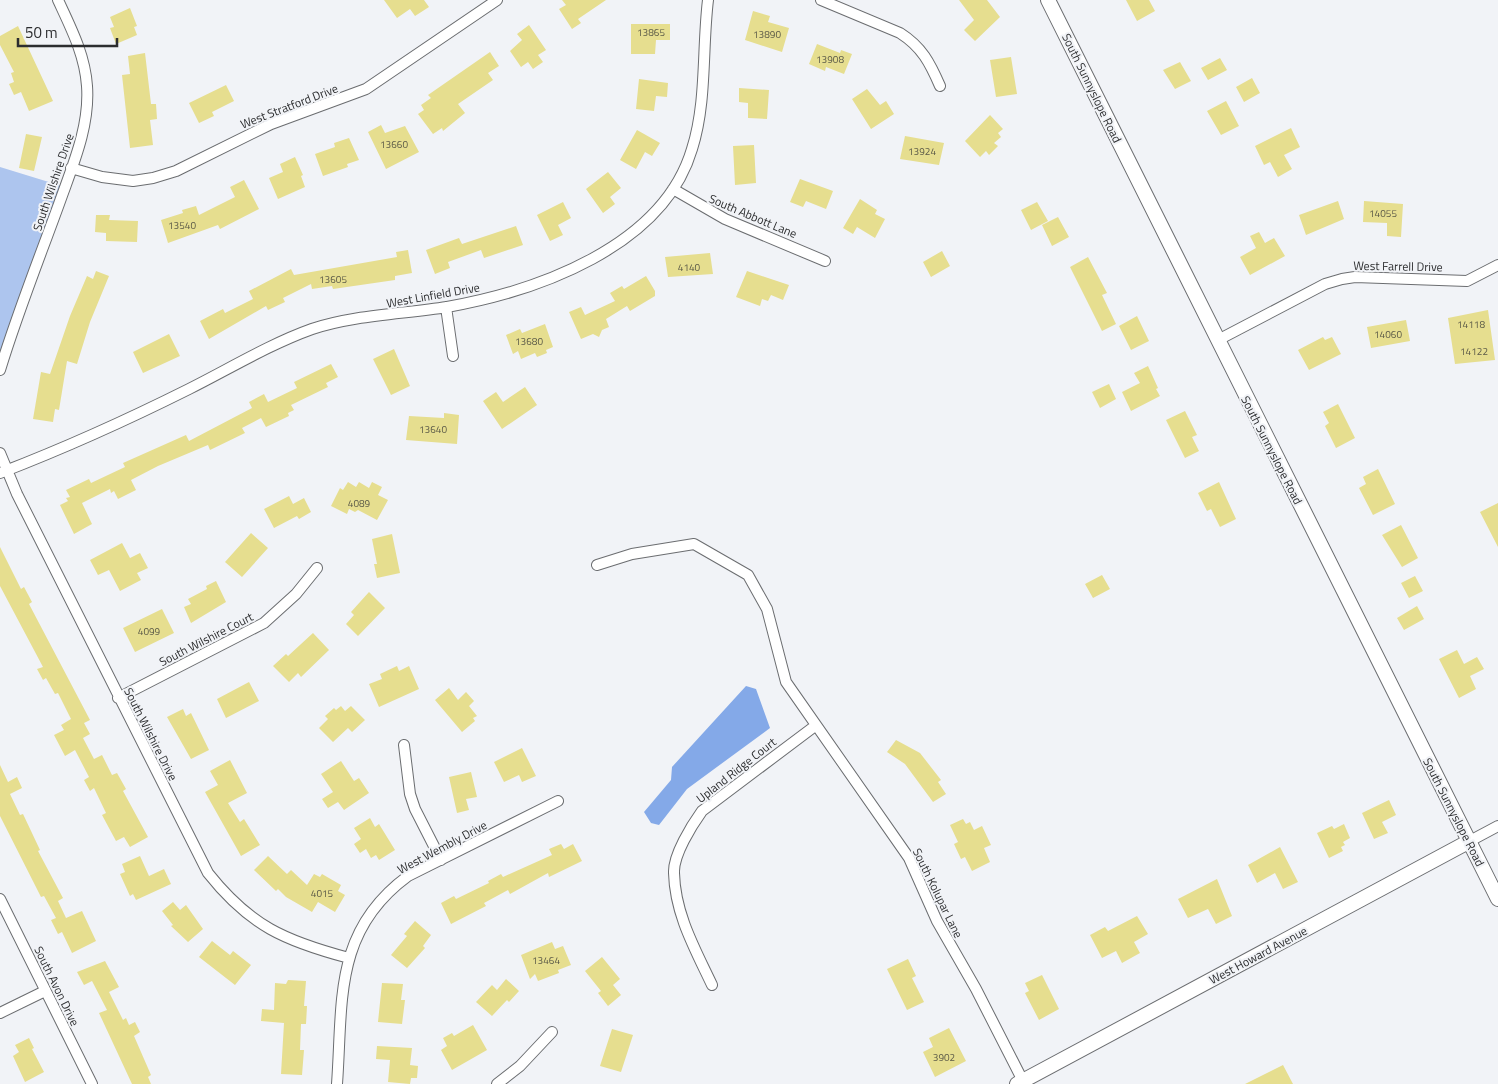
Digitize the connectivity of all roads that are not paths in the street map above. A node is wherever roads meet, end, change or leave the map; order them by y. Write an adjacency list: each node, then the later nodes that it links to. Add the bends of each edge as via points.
1 (58, 0): 7 (street, South Wilshire Drive, via 79,46 87,88 84,130)
2 (497, 0): 7 (street, West Stratford Drive, via 366,89 271,124 176,171 133,180 102,177)
3 (708, 0): 8 (street, West Linfield Drive, via 698,130 692,152)
4 (821, 0): 6 (street, via 912,41 926,55)
5 (1048, 0): 12 (street, South Sunnyslope Road)
6 (940, 86)
7 (72, 168): 14 (street, South Wilshire Drive)
8 (673, 189): 9 (street, South Abbott Lane, via 725,219); 11 (street, West Linfield Drive, via 643,225 579,264 516,290)
9 (825, 261)
10 (1498, 265): 12 (street, West Farrell Drive, via 1467,281 1342,278)
11 (446, 307): 13 (street); 16 (street, West Linfield Drive, via 334,324 306,332 119,424)
12 (1218, 340): 24 (street, South Sunnyslope Road)
13 (453, 356)
14 (0, 370)
15 (0, 453): 16 (street, South Wilshire Drive)
16 (3, 472): 19 (street, South Wilshire Drive)
17 (598, 565): 20 (street, South Kolupar Lane, via 632,554 694,544 748,575 767,609 786,682)
18 (317, 568): 19 (street, South Wilshire Court, via 285,605 264,623)
19 (118, 698): 28 (street, South Wilshire Drive, via 198,856 223,892 242,911 285,938)
20 (815, 726): 29 (street, Upland Ridge Court, via 702,811 688,829 674,871 682,920); 33 (street, South Kolupar Lane, via 909,858)
21 (404, 745): 25 (street, via 410,794)
22 (558, 802): 25 (street, West Wembly Drive)
23 (1498, 826): 24 (street, West Howard Avenue)
24 (1468, 842): 27 (street, South Sunnyslope Road); 33 (street, West Howard Avenue)
25 (440, 860): 28 (street, West Wembly Drive, via 408,876 378,902 357,934)
26 (0, 899): 30 (street, South Avon Drive)
27 (1498, 899)
28 (348, 958): 35 (street, West Wembly Drive)
29 (712, 985)
30 (45, 991): 31 (street); 34 (street, South Avon Drive)
31 (0, 1013)
32 (552, 1032): 36 (street, via 520,1066)
33 (1020, 1083)
34 (92, 1084)
35 (337, 1084)
36 (497, 1084)

